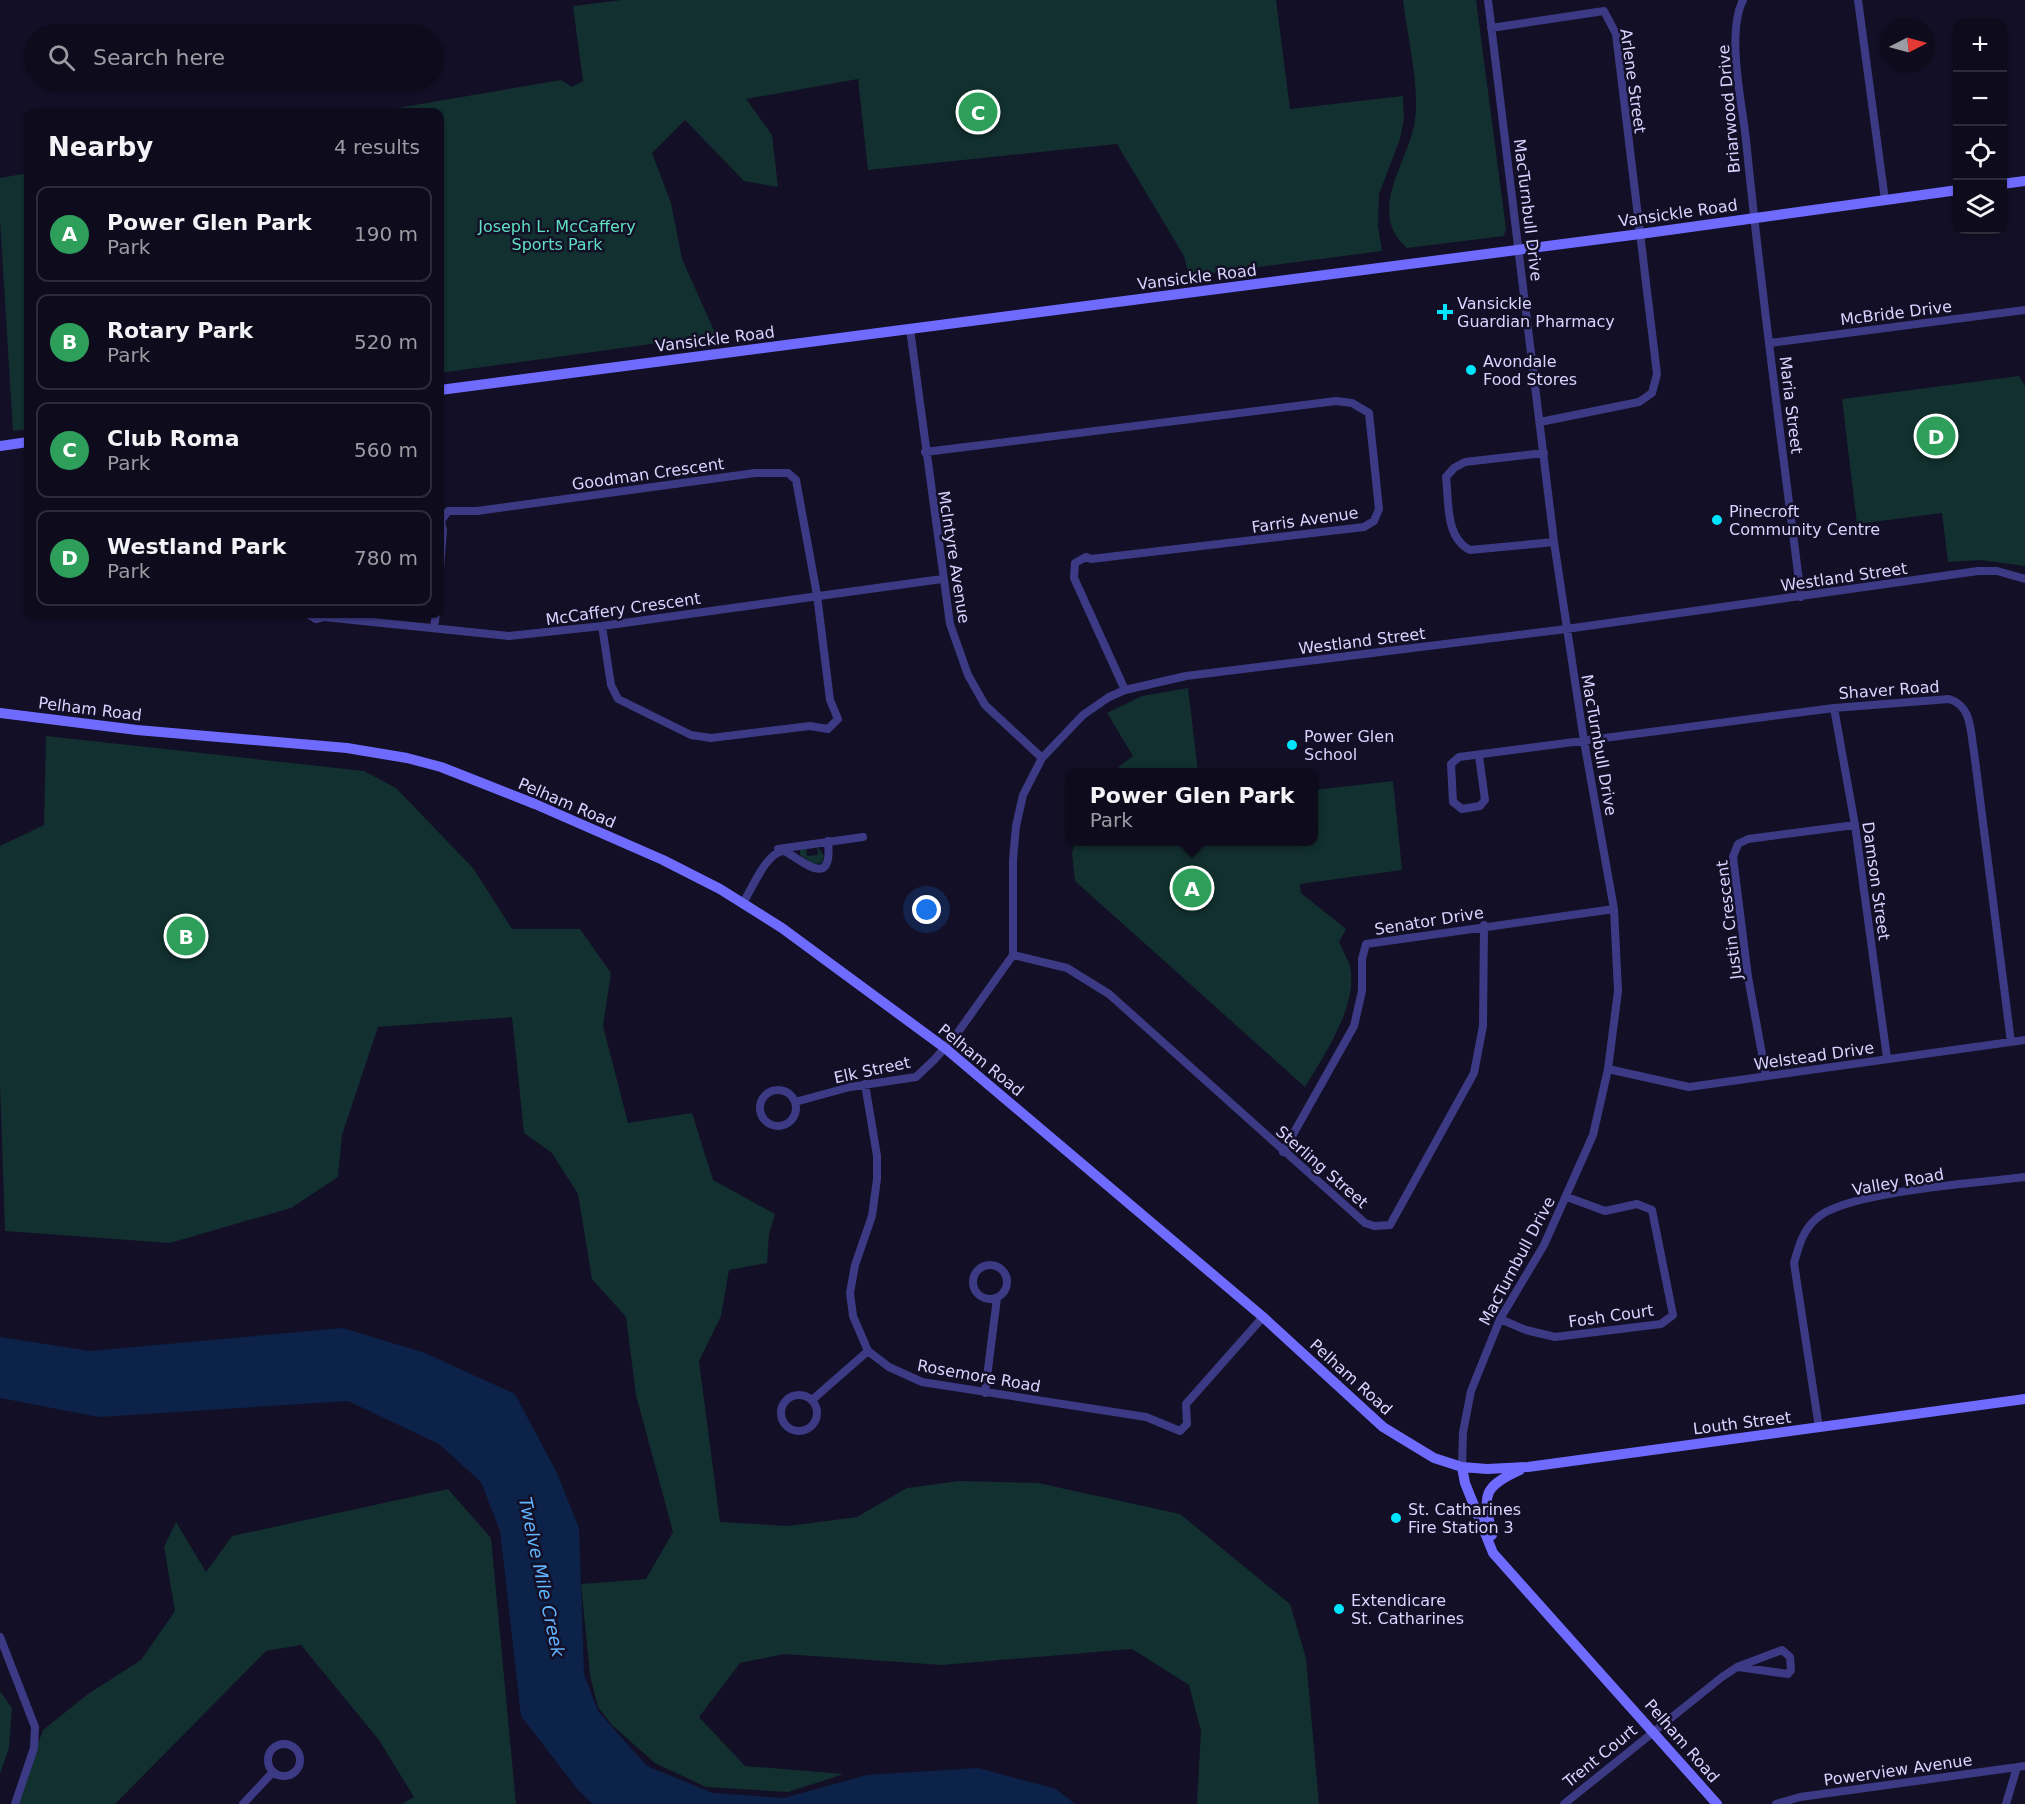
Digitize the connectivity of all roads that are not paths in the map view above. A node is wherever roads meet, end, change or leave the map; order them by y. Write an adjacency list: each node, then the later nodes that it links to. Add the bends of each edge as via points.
1 (1488, 0): 4 (street, MacTurnbull Drive)
2 (1743, 0): 9 (street, Briarwood Drive, via 1738,11 1736,42)
3 (1858, 0): 8 (street)
4 (1491, 28): 10 (street, Arlene Street, via 1604,11 1616,34); 11 (street, MacTurnbull Drive)
5 (2025, 181): 6 (main road)
6 (2007, 183)
7 (1953, 191): 8 (main road, Vansickle Road)
8 (1885, 200): 9 (main road, Vansickle Road)
9 (1753, 217): 10 (main road, Vansickle Road); 14 (street, Maria Street)
10 (1640, 234): 11 (main road, Vansickle Road); 16 (street, via 1657,374 1652,393 1639,402)
11 (1520, 250): 13 (main road, Vansickle Road); 16 (street, MacTurnbull Drive)
12 (2025, 310): 14 (street, McBride Drive)
13 (910, 329): 15 (main road, Vansickle Road); 19 (street, McIntyre Avenue)
14 (1770, 343): 26 (street, Maria Street)
15 (444, 389)
16 (1540, 422): 20 (street, MacTurnbull Drive)
17 (24, 443): 18 (main road)
18 (0, 446)
19 (925, 452): 23 (street, McIntyre Avenue); 32 (street, Farris Avenue, via 1336,401 1352,403 1369,413 1378,509 1374,521 1364,527 1086,557 1075,562 1074,578)
20 (1544, 453): 22 (street, MacTurnbull Drive); 22 (street, via 1466,462 1454,468 1446,477 1452,531 1460,545 1470,550)
21 (444, 517): 25 (street, Goodman Crescent, via 448,512 780,471 796,480)
22 (1554, 542): 31 (street, MacTurnbull Drive)
23 (942, 579): 25 (street, McCaffery Crescent); 37 (street, McIntyre Avenue, via 950,624 968,675 985,705)
24 (2025, 579): 26 (street, Westland Street, via 1997,571 1978,571)
25 (817, 595): 29 (street, McCaffery Crescent); 29 (street, via 830,700 838,714 834,725 826,730 810,726 711,738 691,735 618,699 610,681)
26 (1801, 597): 31 (street, Westland Street)
27 (335, 618): 30 (street, McCaffery Crescent)
28 (435, 618): 30 (street)
29 (602, 626): 30 (street, McCaffery Crescent, via 509,636)
30 (434, 627)
31 (1566, 629): 32 (street, Westland Street, via 1186,676); 35 (street, MacTurnbull Drive)
32 (1125, 690): 37 (street, Westland Street, via 1083,715)
33 (1834, 708): 35 (street, Shaver Road); 38 (street, Damson Street); 47 (street, Shaver Road, via 1949,699 1966,709)
34 (0, 713): 42 (main road, Pelham Road, via 137,730 347,748 407,758 535,804 663,860)
35 (1584, 741): 36 (street, Shaver Road); 43 (street, MacTurnbull Drive)
36 (1479, 756): 36 (street, Shaver Road, via 1485,800 1480,806 1462,809 1454,802 1451,764 1459,758)
37 (1042, 758): 45 (street, Westland Street, via 1023,795 1016,826)
38 (1855, 825): 49 (street, Damson Street); 51 (street, Justin Crescent, via 1748,839 1738,844 1733,857)
39 (863, 837): 40 (street)
40 (828, 841): 41 (street, via 784,847); 41 (street, via 828,862 819,869 783,850)
41 (771, 857): 42 (street)
42 (743, 903): 48 (main road, Pelham Road)
43 (1614, 909): 44 (street, Senator Drive); 50 (street, MacTurnbull Drive, via 1617,991)
44 (1484, 925): 54 (street, Senator Drive, via 1366,944 1354,1026); 54 (street, Sterling Street, via 1483,1026 1474,1073 1390,1225 1365,1222)
45 (1012, 955): 48 (street); 54 (street, Sterling Street, via 1067,968 1109,994)
46 (2025, 1040): 47 (street, Welstead Drive)
47 (2011, 1042): 49 (street, Welstead Drive)
48 (945, 1048): 52 (street, Elk Street, via 916,1077); 58 (main road, Pelham Road)
49 (1887, 1058): 51 (street, Welstead Drive)
50 (1608, 1069): 51 (street, Welstead Drive, via 1689,1087); 56 (street, MacTurnbull Drive, via 1593,1135)
51 (1766, 1076)
52 (865, 1084): 53 (street, Elk Street); 60 (street, Rosemore Road, via 877,1179 874,1208 850,1293 855,1322)
53 (795, 1102): 53 (street, via 793,1119 783,1126 771,1125 762,1117 762,1100 771,1092 788,1093)
54 (1283, 1152)
55 (2025, 1177): 64 (street, Valley Road, via 1859,1200 1815,1219 1802,1236 1794,1263)
56 (1567, 1197): 59 (street, MacTurnbull Drive); 59 (street, Fosh Court, via 1605,1211 1637,1204 1652,1210 1673,1315 1661,1324 1555,1337)
57 (997, 1298): 57 (street, via 1005,1290 1004,1274 996,1267 980,1268 973,1283 976,1293 986,1299); 61 (street)
58 (1263, 1317): 61 (street, Rosemore Road, via 1186,1404 1188,1424 1180,1431 1146,1417); 65 (main road, Pelham Road, via 1383,1427 1434,1458)
59 (1500, 1319): 65 (street, MacTurnbull Drive, via 1471,1391 1463,1432)
60 (868, 1351): 61 (street, Rosemore Road, via 913,1379); 63 (street)
61 (986, 1393)
62 (2025, 1399): 64 (main road, Louth Street)
63 (812, 1400): 63 (street, via 817,1416 811,1426 801,1431 785,1425 781,1415 787,1399 802,1395)
64 (1819, 1428): 66 (main road, Louth Street)
65 (1462, 1467): 66 (main road, Louth Street); 67 (main road, Pelham Road)
66 (1528, 1467): 67 (main road, via 1498,1480 1486,1498)
67 (1493, 1553): 70 (main road, Pelham Road)
68 (0, 1637): 73 (street, via 35,1727 34,1749)
69 (1738, 1667): 69 (street, Trent Court, via 1788,1674 1790,1656 1782,1650); 70 (street, Trent Court)
70 (1654, 1730): 75 (street, Trent Court); 76 (main road, Pelham Road)
71 (2021, 1766): 77 (street, Powerview Avenue, via 1800,1797); 78 (street)
72 (273, 1773): 72 (street, via 268,1762 273,1748 282,1744 296,1748 301,1763 296,1772 286,1777); 74 (street)
73 (15, 1804)
74 (243, 1804)
75 (1564, 1804)
76 (1717, 1804)
77 (1776, 1804)
78 (2006, 1804)

